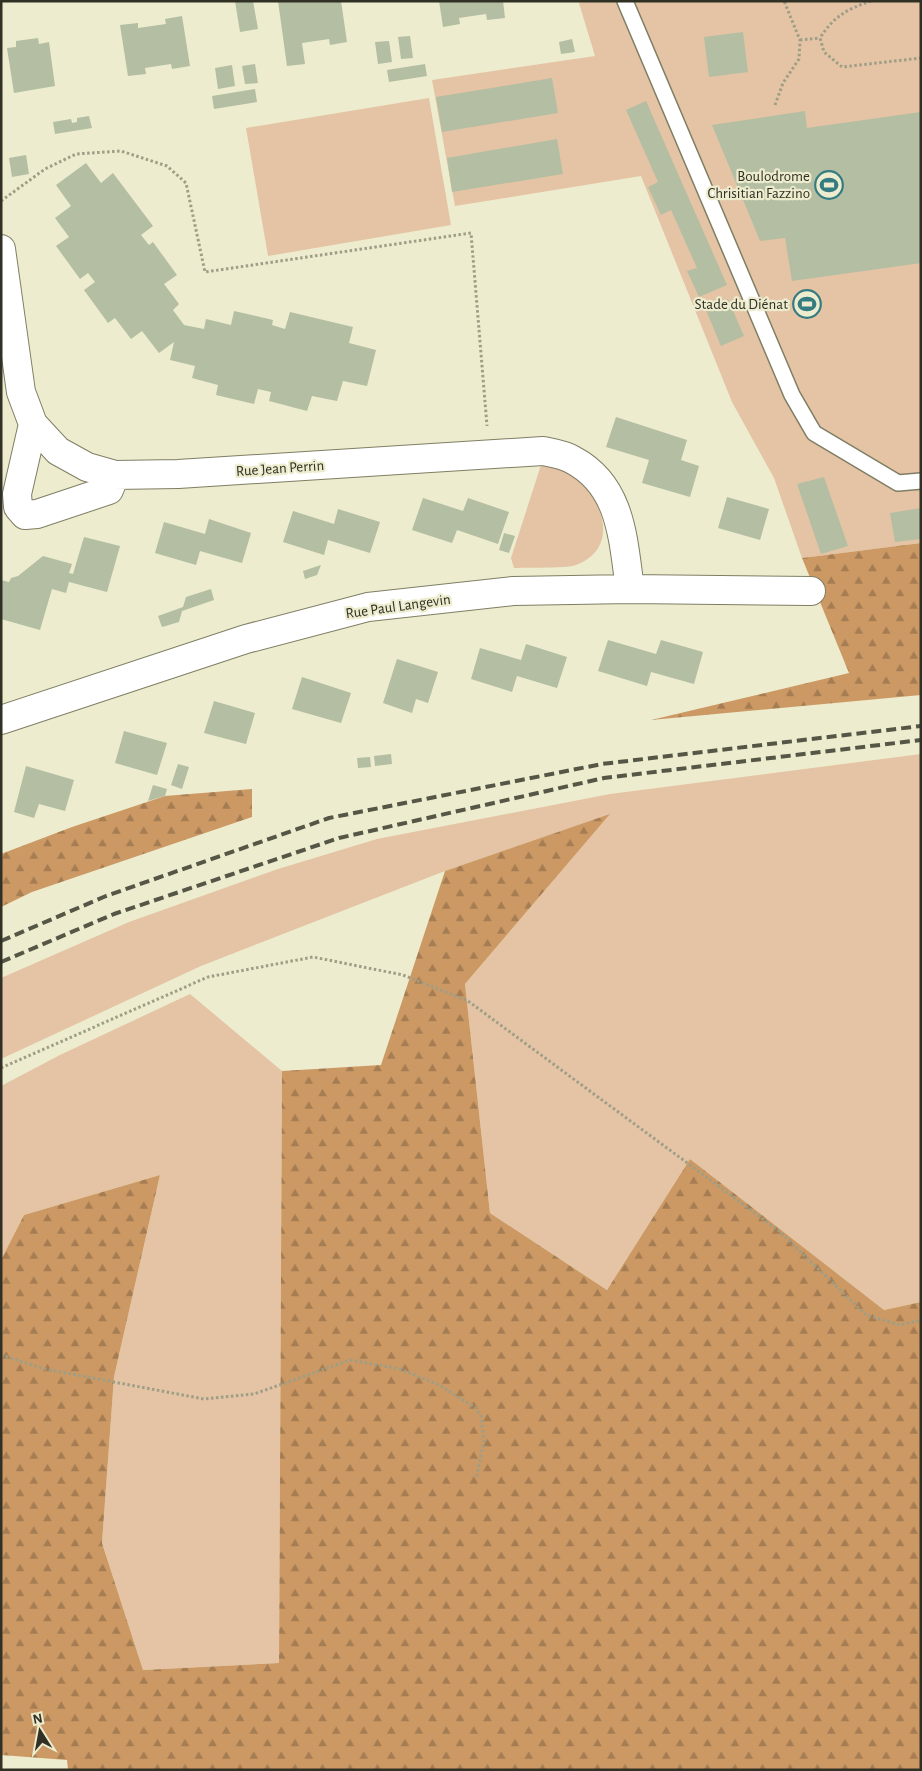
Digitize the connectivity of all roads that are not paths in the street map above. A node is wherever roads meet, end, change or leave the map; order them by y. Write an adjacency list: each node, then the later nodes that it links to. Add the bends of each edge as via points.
1 (625, 1): 6 (lane, via 792,395 814,433 898,483)
2 (1, 249): 3 (street, Rue Jean Perrin)
3 (6, 312): 4 (street, Rue Jean Perrin, via 21,392)
4 (33, 424): 5 (street, Rue Jean Perrin, via 58,451 87,467); 5 (street, via 17,494 18,507 25,515 109,490)
5 (115, 474): 7 (street, Rue Jean Perrin, via 178,474 544,451 573,459 599,478 614,502)
6 (921, 481)
7 (630, 589): 8 (street, Rue Paul Langevin); 9 (street, Rue Paul Langevin, via 513,591 368,607 246,639)
8 (811, 592)
9 (1, 720)

